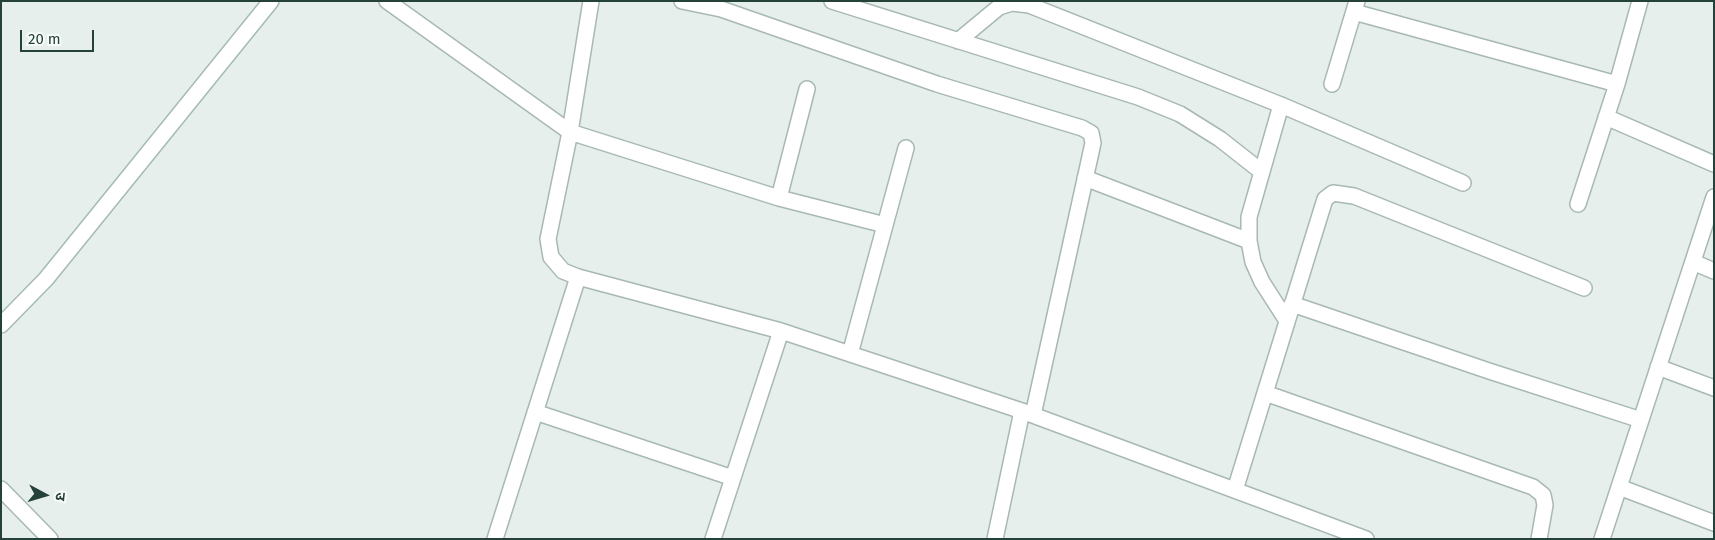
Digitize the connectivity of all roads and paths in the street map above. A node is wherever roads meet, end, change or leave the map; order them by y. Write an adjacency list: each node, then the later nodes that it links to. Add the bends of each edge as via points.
1 (271, 1): 31 (street, via 46,279)
2 (387, 1): 14 (street)
3 (592, 1): 14 (street)
4 (832, 1): 8 (street)
5 (1640, 1): 10 (street)
6 (685, 2): 18 (street, via 721,9 937,84 1082,128 1091,133 1094,143)
7 (1355, 6): 9 (street); 10 (street)
8 (958, 41): 12 (street, via 999,7 1012,3 1030,5); 17 (street, via 1138,97 1180,114 1220,139)
9 (1332, 84)
10 (1616, 84): 13 (street)
11 (807, 90): 21 (street)
12 (1281, 105): 17 (street); 19 (street)
13 (1606, 117): 16 (street); 22 (street)
14 (570, 132): 21 (street); 27 (street, via 548,239 551,257 564,271)
15 (906, 148): 23 (street)
16 (1714, 164)
17 (1262, 172): 24 (street, via 1250,217)
18 (1085, 178): 24 (street); 38 (street)
19 (1464, 183)
20 (1714, 197): 25 (street)
21 (779, 198): 23 (street)
22 (1578, 204)
23 (885, 226): 33 (street)
24 (1249, 241): 30 (street, via 1253,262 1262,282)
25 (1693, 262): 26 (street); 34 (street)
26 (1714, 271)
27 (578, 277): 32 (street); 37 (street)
28 (1584, 288): 29 (street, via 1354,196 1333,193 1325,198)
29 (1292, 304): 30 (street); 39 (street)
30 (1287, 321): 36 (street)
31 (1, 325)
32 (781, 331): 33 (street); 40 (street)
33 (850, 354): 38 (street)
34 (1658, 367): 35 (street); 39 (street)
35 (1714, 388)
36 (1264, 393): 43 (street); 50 (street, via 1533,487 1543,495 1545,506)
37 (535, 412): 40 (street); 46 (street)
38 (1027, 413): 43 (street); 48 (street)
39 (1641, 420): 41 (street)
40 (733, 478): 47 (street)
41 (1619, 487): 44 (street); 51 (street)
42 (1, 490): 45 (street)
43 (1235, 490): 49 (street)
44 (1714, 523)
45 (50, 539)
46 (495, 539)
47 (713, 539)
48 (995, 539)
49 (1366, 539)
50 (1539, 539)
51 (1602, 539)

